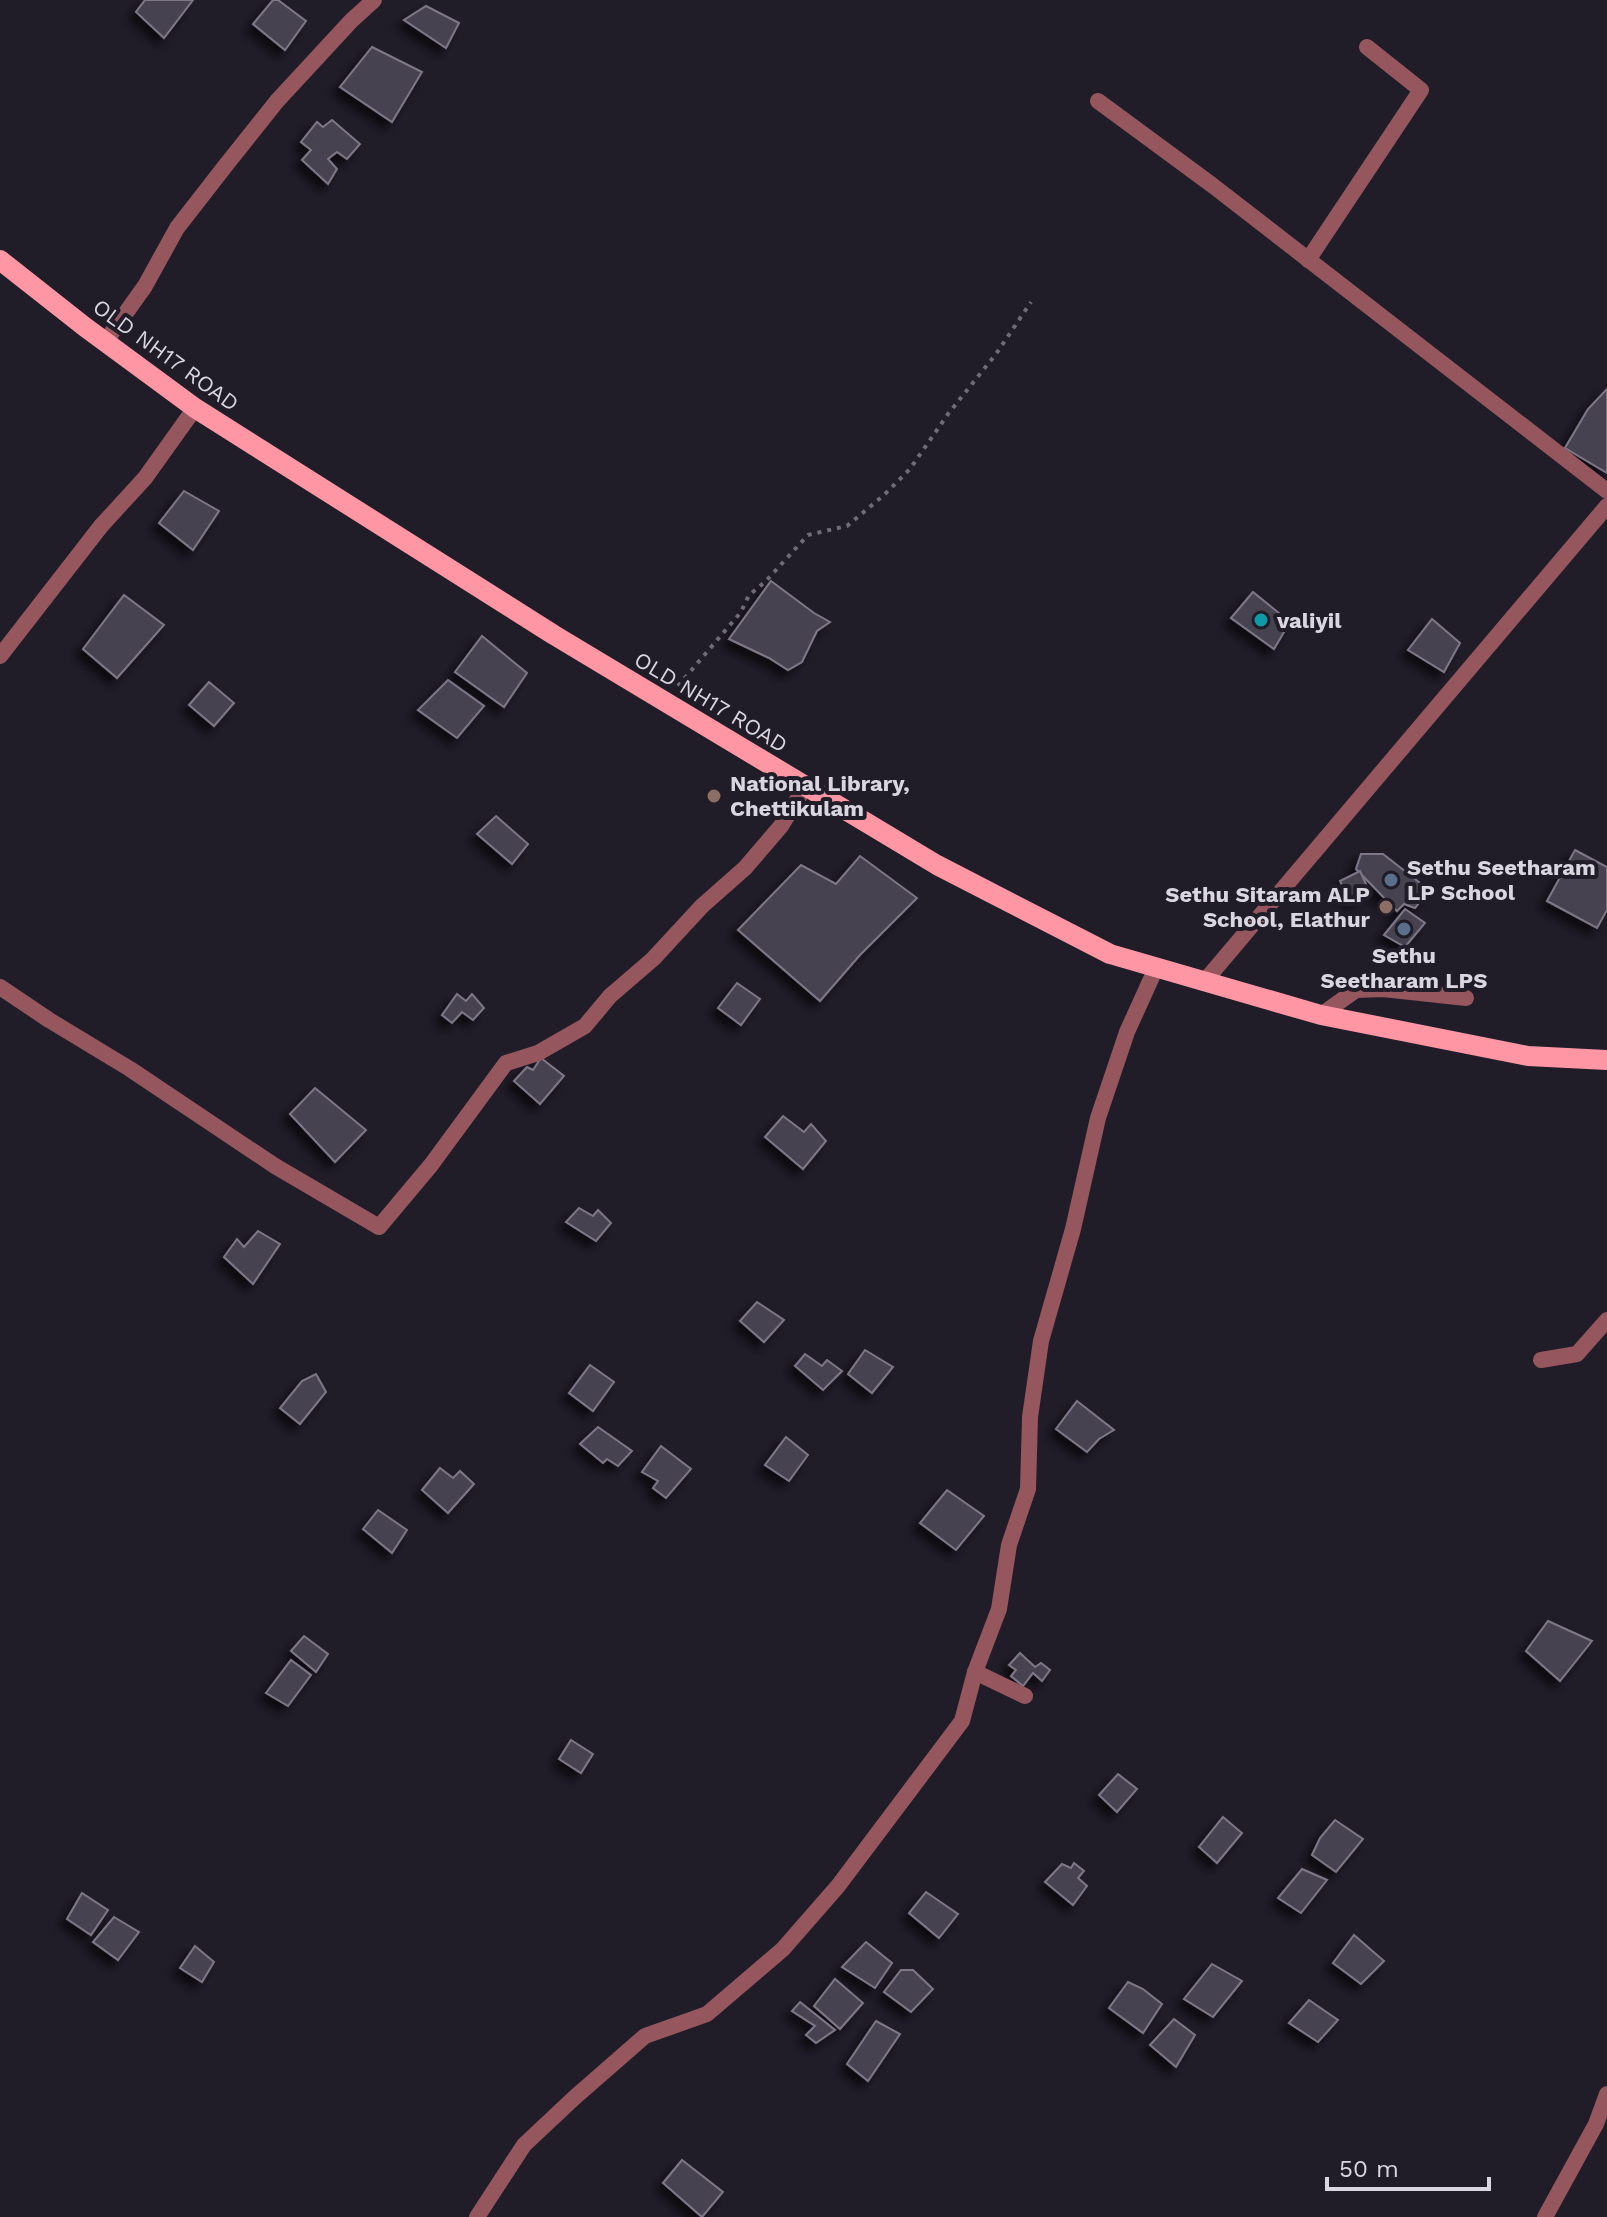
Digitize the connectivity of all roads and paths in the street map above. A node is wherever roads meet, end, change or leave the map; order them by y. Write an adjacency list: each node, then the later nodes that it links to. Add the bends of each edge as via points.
1 (374, 0): 7 (street, via 277,101 226,165 177,228)
2 (1367, 47): 5 (street, via 1421,90)
3 (1098, 101): 5 (street)
4 (0, 260): 7 (main road, OLD NH17 ROAD)
5 (1308, 260): 9 (street)
6 (1031, 302): 12 (path, via 910,469 847,526 808,535 749,595 741,612)
7 (105, 342): 8 (main road, OLD NH17 ROAD)
8 (195, 408): 11 (street); 13 (main road, OLD NH17 ROAD)
9 (1607, 491)
10 (1607, 506): 15 (street)
11 (0, 656)
12 (678, 686)
13 (805, 787): 14 (main road, OLD NH17 ROAD, via 937,865 1096,947); 16 (street, via 745,868 585,1026 538,1053 506,1063 379,1227 275,1166)
14 (1156, 968): 15 (main road, OLD NH17 ROAD); 22 (street, via 1098,1118 1041,1341 1030,1417 1028,1489 1009,1545 999,1609)
15 (1204, 982): 18 (main road, OLD NH17 ROAD)
16 (0, 987)
17 (1466, 998): 18 (street, via 1356,990)
18 (1321, 1015): 19 (main road, OLD NH17 ROAD, via 1528,1056)
19 (1607, 1060)
20 (1607, 1320): 21 (street, via 1577,1354)
21 (1541, 1360)
22 (975, 1672): 23 (street); 25 (street, via 962,1721 838,1886 783,1949 707,2014 645,2036 574,2098 524,2145)
23 (1025, 1696)
24 (1607, 2094): 26 (street)
25 (477, 2217)
26 (1545, 2217)

